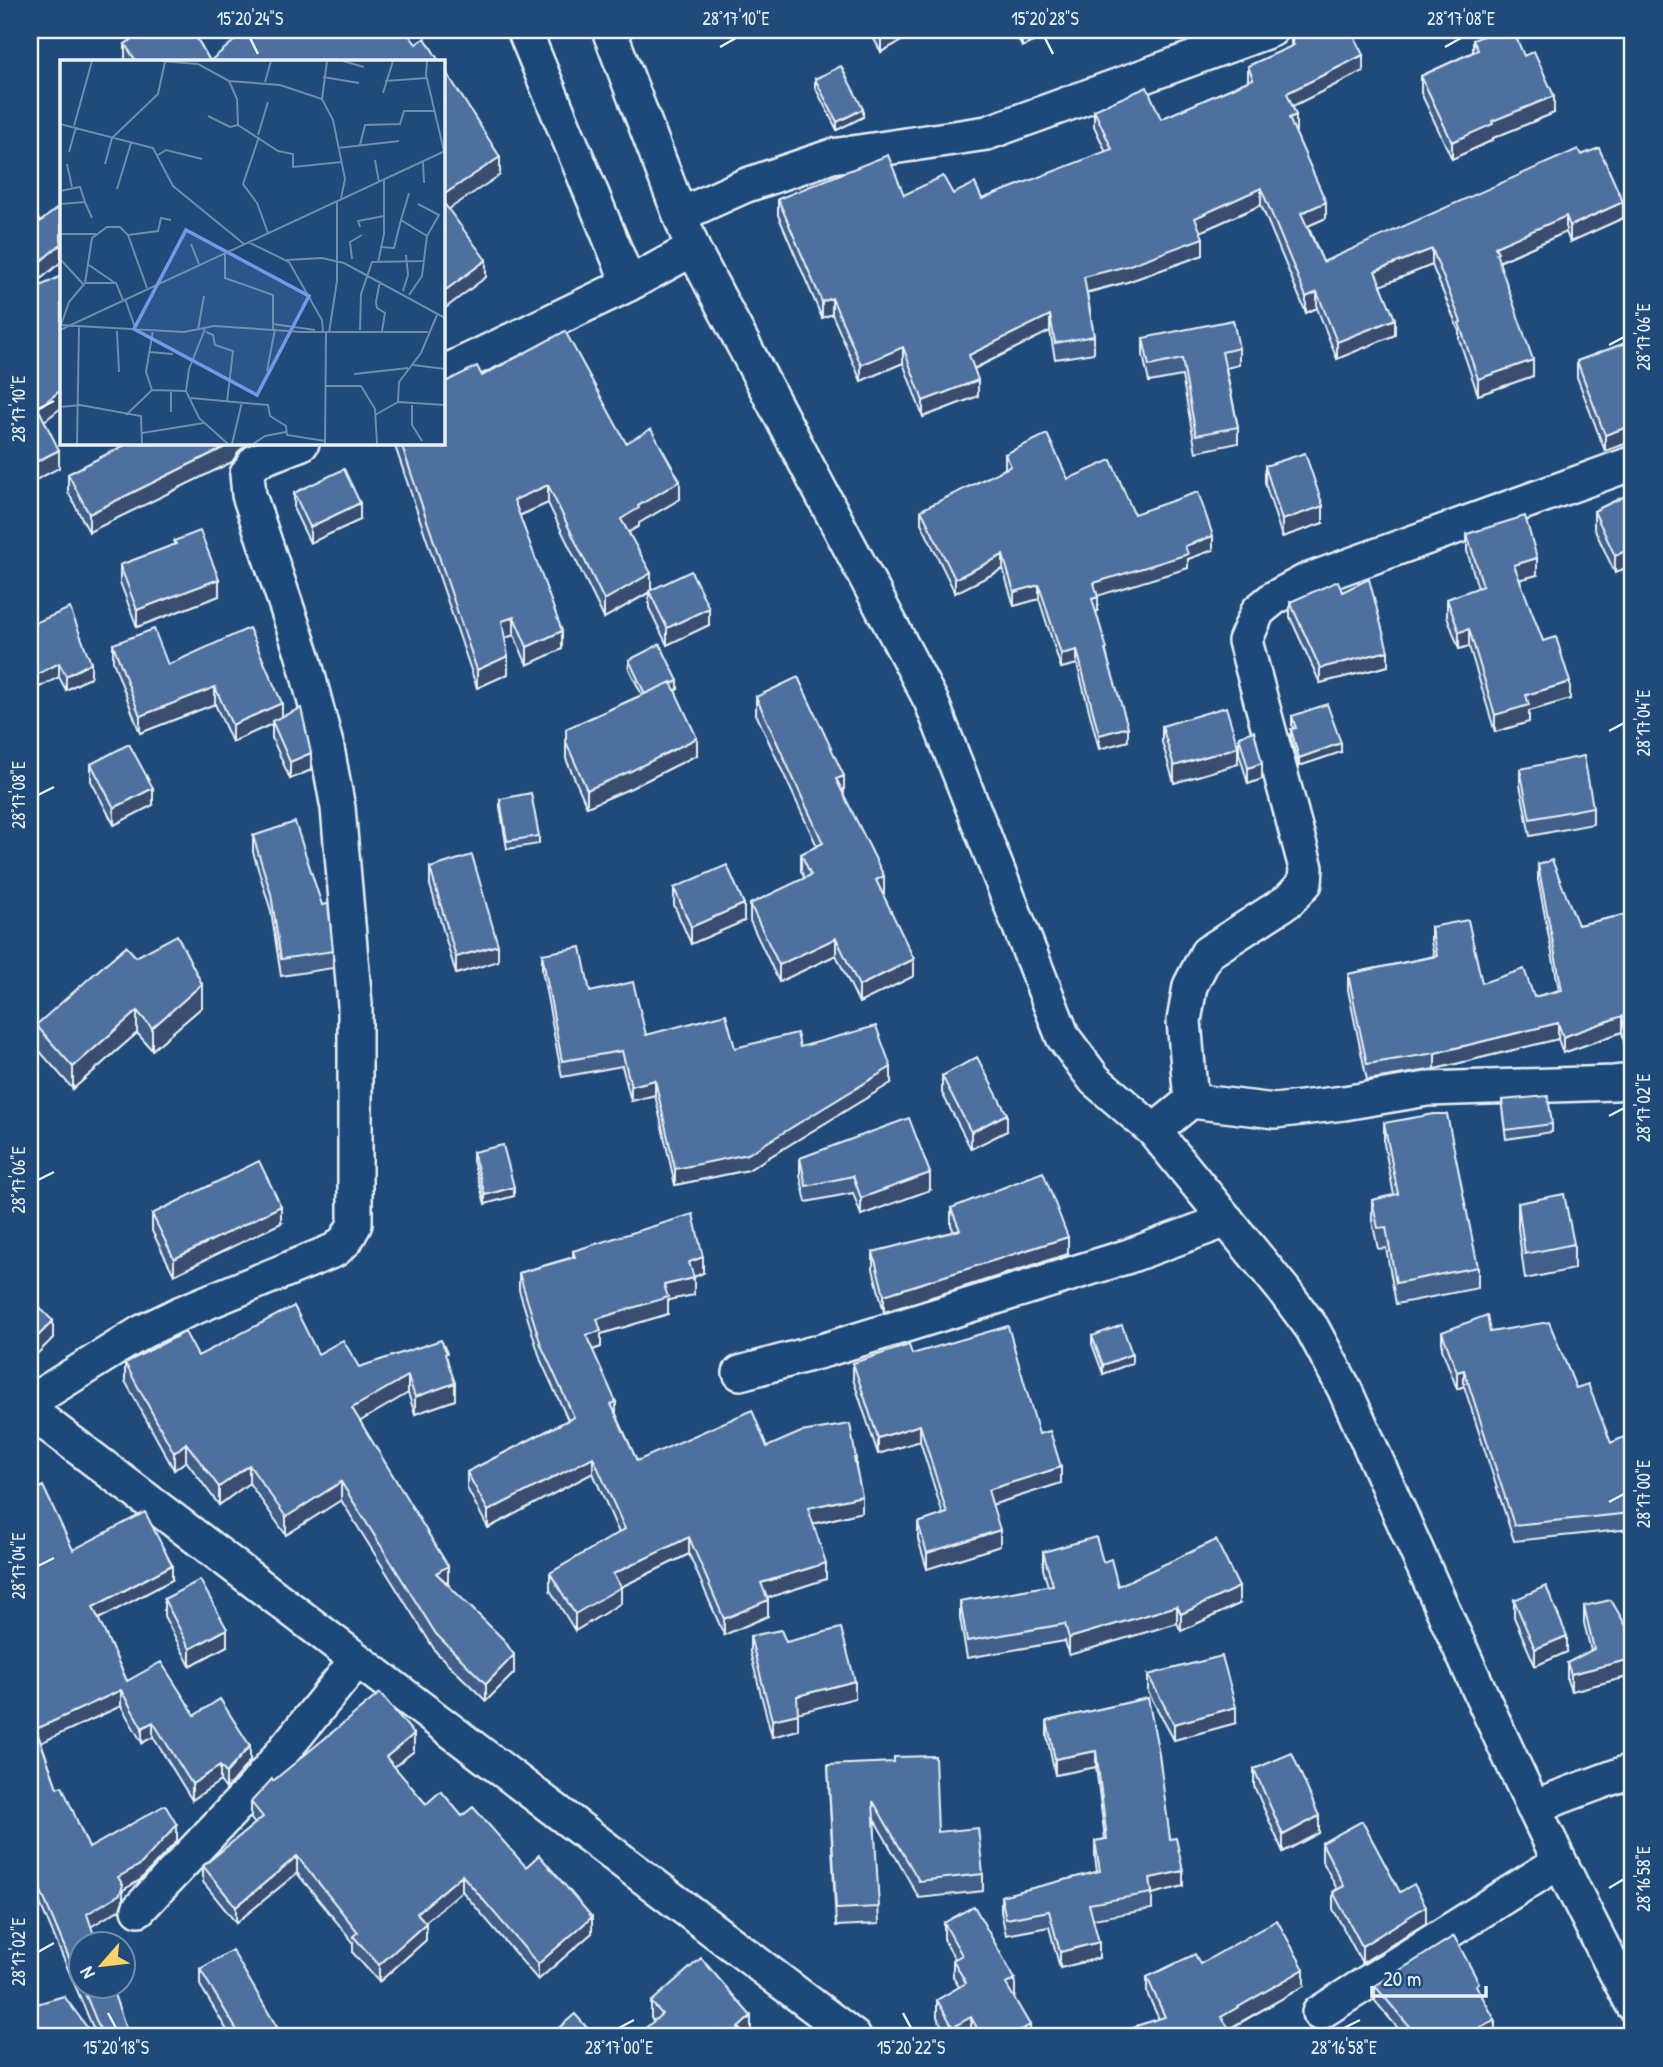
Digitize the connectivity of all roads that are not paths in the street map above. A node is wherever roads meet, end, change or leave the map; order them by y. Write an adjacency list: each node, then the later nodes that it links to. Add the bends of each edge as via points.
1 (524, 30): 6 (street)
2 (609, 30): 4 (street)
3 (1271, 30): 4 (street, via 987,134 832,156 744,186)
4 (680, 215): 5 (street)
5 (693, 249): 6 (street); 12 (street, via 931,701 1063,1037 1095,1080)
6 (629, 284): 7 (street)
7 (444, 373)
8 (299, 444): 15 (street, via 256,461 247,474 249,495 303,656 338,808 355,1005 355,1224 335,1250 142,1332)
9 (1633, 463): 11 (street, via 1306,581 1258,611 1245,641 1306,868 1304,883 1288,901 1207,953 1190,986 1184,1021)
10 (1633, 1081): 11 (street, via 1427,1089 1275,1111)
11 (1191, 1101): 12 (street)
12 (1154, 1131): 13 (street)
13 (1227, 1220): 14 (street, via 1129,1256); 19 (street, via 1312,1328 1344,1388)
14 (740, 1373)
15 (30, 1402)
16 (30, 1411): 17 (street)
17 (357, 1660): 21 (street, via 255,1786); 24 (street)
18 (1633, 1770): 19 (street)
19 (1533, 1807): 20 (street)
20 (1559, 1862): 22 (street); 23 (street)
21 (139, 1909)
22 (1633, 2005)
23 (1319, 2013)
24 (854, 2037)

